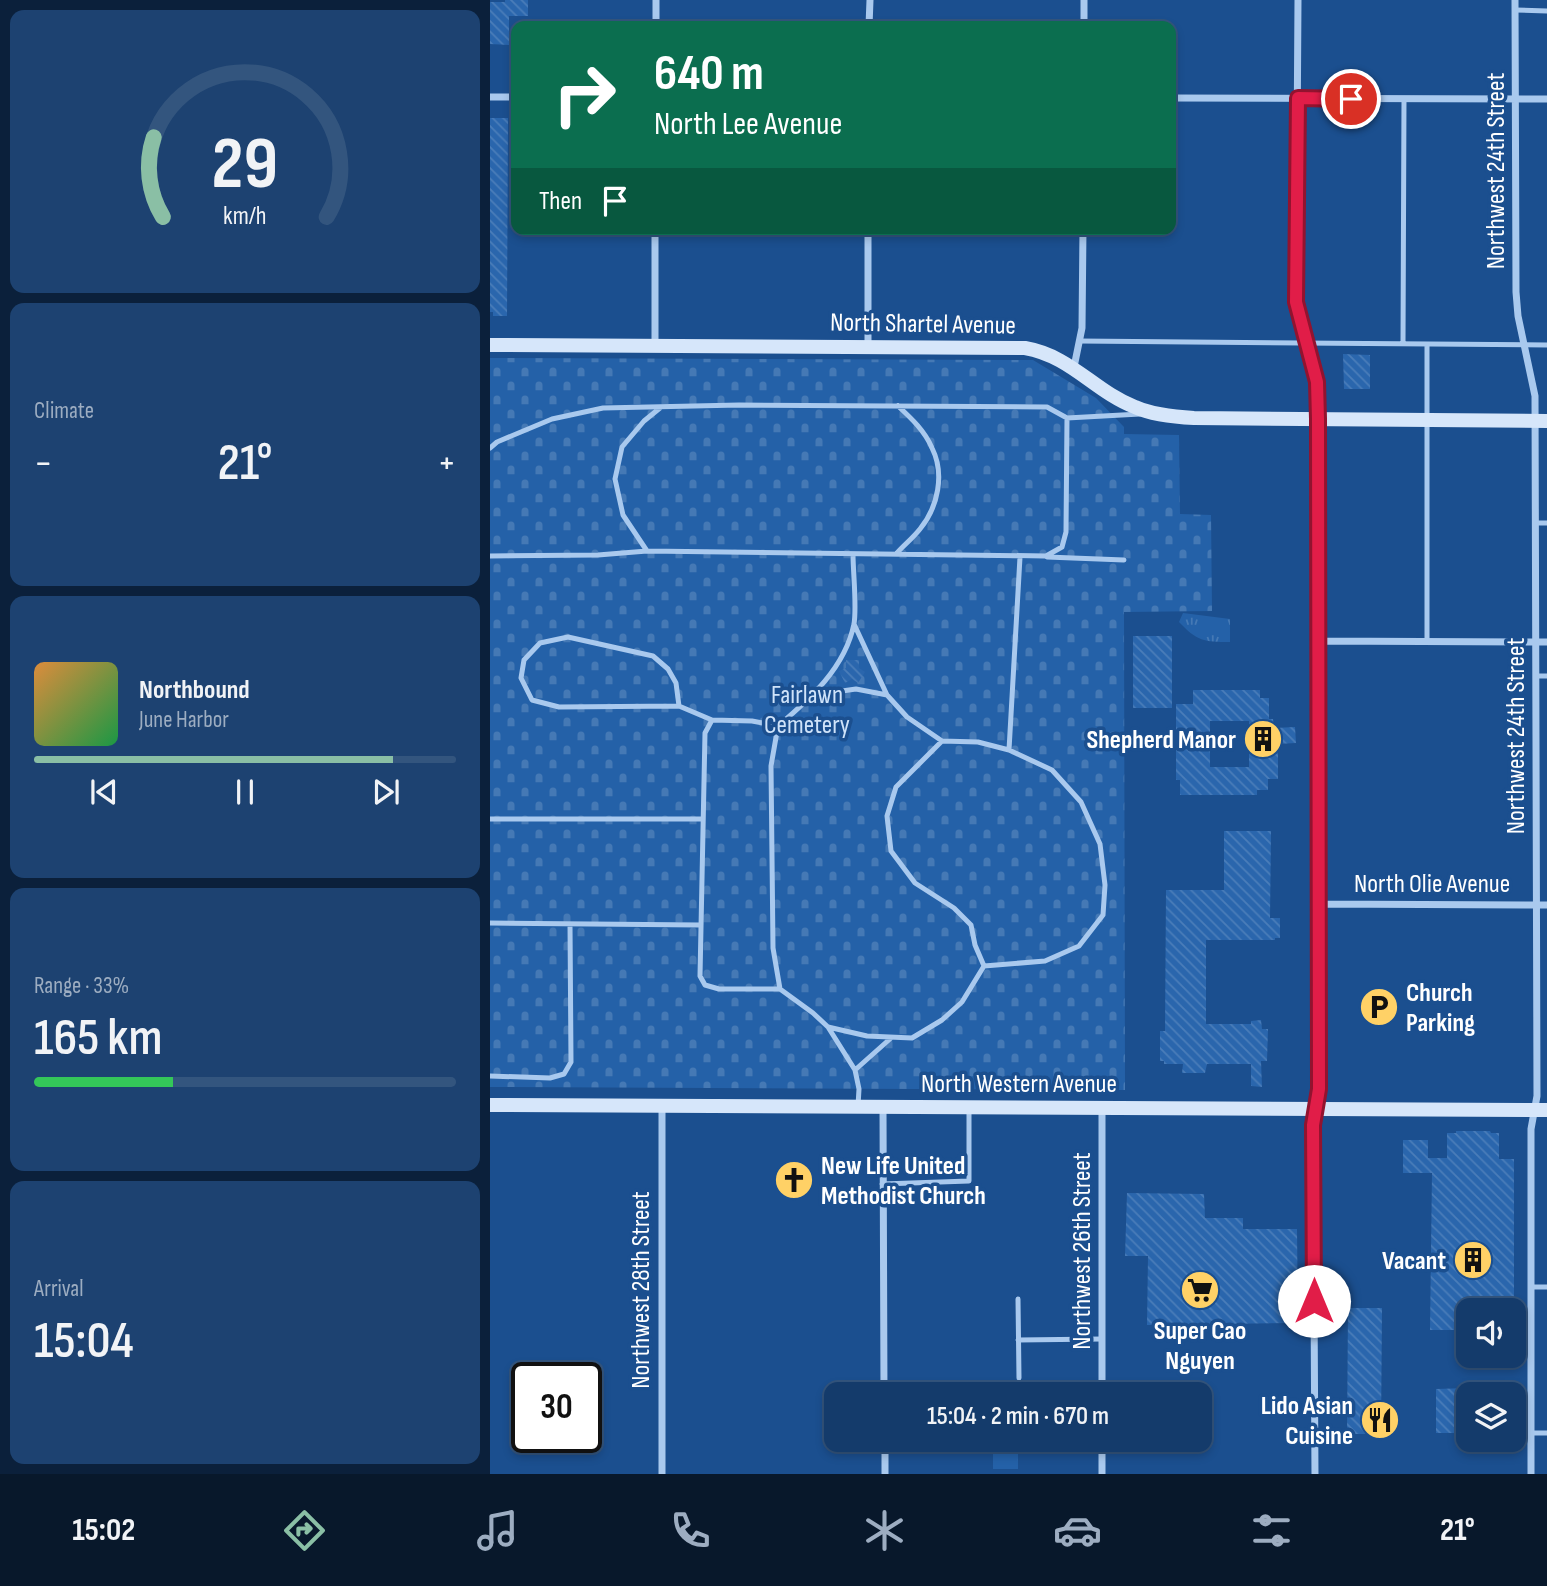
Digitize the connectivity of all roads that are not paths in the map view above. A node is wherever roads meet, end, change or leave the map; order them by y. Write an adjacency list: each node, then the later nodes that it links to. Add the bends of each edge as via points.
1 (656, 0): 8 (street)
2 (870, 0): 9 (street)
3 (1084, 0): 10 (street)
4 (1298, 0): 14 (street)
5 (1515, 0): 6 (street, Northwest 24th Street)
6 (1515, 10): 7 (lane); 16 (street, Northwest 24th Street)
7 (1547, 10)
8 (656, 21)
9 (869, 21)
10 (1084, 21)
11 (490, 97): 12 (street)
12 (511, 97)
13 (1176, 98): 14 (street)
14 (1298, 98): 15 (street); 22 (street, via 1296,302)
15 (1404, 99): 16 (street); 23 (lane)
16 (1516, 99): 17 (street); 26 (street, Northwest 24th Street, via 1516,292)
17 (1547, 99)
18 (655, 235): 28 (street)
19 (869, 235): 29 (street)
20 (1083, 235): 21 (street)
21 (1079, 341): 22 (lane); 30 (street)
22 (1307, 344): 23 (lane); 35 (street, via 1317,382)
23 (1403, 344): 24 (lane)
24 (1427, 344): 26 (lane); 36 (lane)
25 (490, 345): 28 (street, North Shartel Avenue)
26 (1524, 345): 27 (lane); 37 (street, Northwest 24th Street)
27 (1547, 345)
28 (655, 346): 29 (street, North Shartel Avenue)
29 (868, 346): 30 (street, North Shartel Avenue, via 1025,348)
30 (1074, 367): 33 (street, North Shartel Avenue, via 1122,401)
31 (898, 406): 32 (lane); 34 (lane, via 1047,407); 43 (lane, via 919,426 933,449 939,477 938,499 921,528)
32 (660, 408): 38 (lane, via 603,408 552,419); 42 (lane, via 622,447 615,479 624,515)
33 (1150, 412): 34 (lane); 35 (street, North Shartel Avenue, via 1194,418)
34 (1066, 418): 46 (lane, via 1066,531 1062,547)
35 (1318, 419): 36 (street, North Shartel Avenue); 50 (street)
36 (1426, 420): 37 (street, North Shartel Avenue); 53 (lane)
37 (1541, 421): 40 (street, Northwest 24th Street)
38 (493, 442): 39 (lane)
39 (490, 448)
40 (1535, 523): 41 (lane); 51 (street, Northwest 24th Street)
41 (1547, 523)
42 (647, 551): 44 (lane); 45 (lane)
43 (897, 553): 44 (lane); 47 (lane)
44 (853, 554): 49 (lane)
45 (490, 556)
46 (1046, 556): 47 (lane); 48 (lane)
47 (1020, 557): 62 (lane)
48 (1124, 560)
49 (854, 623): 56 (lane, via 840,659); 57 (lane)
50 (1318, 641): 53 (street); 65 (street)
51 (1536, 642): 52 (street); 53 (street); 54 (street, Northwest 24th Street)
52 (1547, 642)
53 (1427, 643)
54 (1536, 676): 55 (lane); 66 (street, Northwest 24th Street)
55 (1547, 676)
56 (814, 695): 57 (lane, via 856,689); 60 (lane)
57 (887, 695): 61 (lane, via 907,717)
58 (679, 706): 58 (lane, via 676,683 653,656 568,637 540,643 524,660 521,678 532,700 559,707); 59 (lane)
59 (712, 720): 60 (lane); 64 (lane, via 705,733)
60 (778, 726): 72 (lane, via 771,766 773,948)
61 (942, 741): 62 (lane); 71 (lane, via 896,787 887,816 891,851 915,883 971,925)
62 (1009, 750): 71 (lane, via 1052,770 1081,802 1100,844 1103,915 1079,946 1045,961)
63 (490, 819): 64 (lane)
64 (703, 819): 70 (lane)
65 (1318, 904): 66 (street, North Olie Avenue); 83 (street)
66 (1536, 904): 67 (street, North Olie Avenue); 84 (street, Northwest 24th Street, via 1537,1096)
67 (1547, 905)
68 (490, 923): 69 (lane)
69 (569, 924): 70 (lane); 76 (lane, via 570,1062 564,1074 551,1078)
70 (700, 925): 72 (lane, via 700,976 705,985)
71 (984, 965): 74 (lane, via 961,1002 942,1020 912,1038)
72 (780, 989): 73 (lane)
73 (828, 1027): 74 (lane); 75 (lane)
74 (891, 1038): 75 (lane)
75 (855, 1070): 79 (lane)
76 (490, 1076)
77 (490, 1105): 78 (street, North Western Avenue)
78 (662, 1106): 79 (street, North Western Avenue); 98 (street, Northwest 28th Street)
79 (858, 1107): 80 (street, North Western Avenue)
80 (883, 1107): 81 (street, North Western Avenue); 85 (street)
81 (969, 1107): 82 (street, North Western Avenue); 85 (lane, via 969,1181)
82 (1102, 1108): 83 (street, North Western Avenue); 89 (street, Northwest 26th Street)
83 (1316, 1109): 84 (street, North Western Avenue); 101 (street)
84 (1541, 1110): 86 (street, Northwest 24th Street, via 1531,1129)
85 (882, 1184): 92 (street)
86 (1531, 1287): 87 (lane); 94 (street, Northwest 24th Street)
87 (1547, 1287)
88 (1018, 1299): 90 (lane)
89 (1102, 1339): 90 (lane); 93 (street, Northwest 26th Street)
90 (1018, 1340): 91 (lane)
91 (1019, 1378)
92 (884, 1382)
93 (1102, 1382)
94 (1531, 1433): 95 (lane); 102 (street, Northwest 24th Street)
95 (1547, 1433)
96 (885, 1452): 99 (street)
97 (1102, 1452): 100 (street)
98 (662, 1474)
99 (885, 1474)
100 (1102, 1474)
101 (1315, 1474)
102 (1531, 1474)

